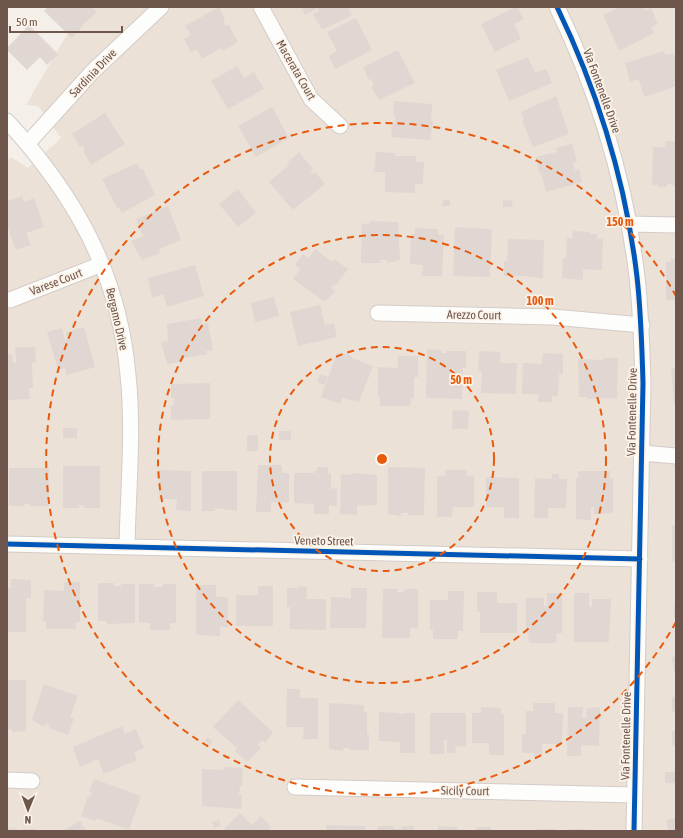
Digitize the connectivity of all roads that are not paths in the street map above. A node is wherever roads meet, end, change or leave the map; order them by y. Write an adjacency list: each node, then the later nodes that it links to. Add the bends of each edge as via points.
1 (162, 7): 6 (street, Sardinia Drive, via 93,71)
2 (261, 7): 5 (street, Macerata Court, via 311,99)
3 (557, 7): 7 (street, Via Fontenelle Drive, via 594,93 608,135)
4 (7, 121): 6 (street, Bergamo Drive)
5 (340, 126)
6 (28, 143): 9 (street, Bergamo Drive, via 71,202)
7 (629, 224): 8 (street); 12 (street, Via Fontenelle Drive)
8 (676, 225)
9 (102, 264): 10 (street, Varese Court); 16 (street, Bergamo Drive, via 114,300 128,374 130,409)
10 (10, 300)
11 (378, 313): 12 (street, Arezzo Court, via 553,317)
12 (642, 325): 13 (street, Via Fontenelle Drive)
13 (642, 453): 14 (street); 17 (street, Via Fontenelle Drive)
14 (676, 456)
15 (7, 544): 16 (street, Veneto Street)
16 (127, 547): 17 (street, Veneto Street)
17 (640, 559): 21 (street, Via Fontenelle Drive)
18 (7, 780): 19 (street)
19 (32, 781)
20 (295, 787): 21 (street, Sicily Court)
21 (634, 795): 22 (street, Via Fontenelle Drive)
22 (634, 831)

